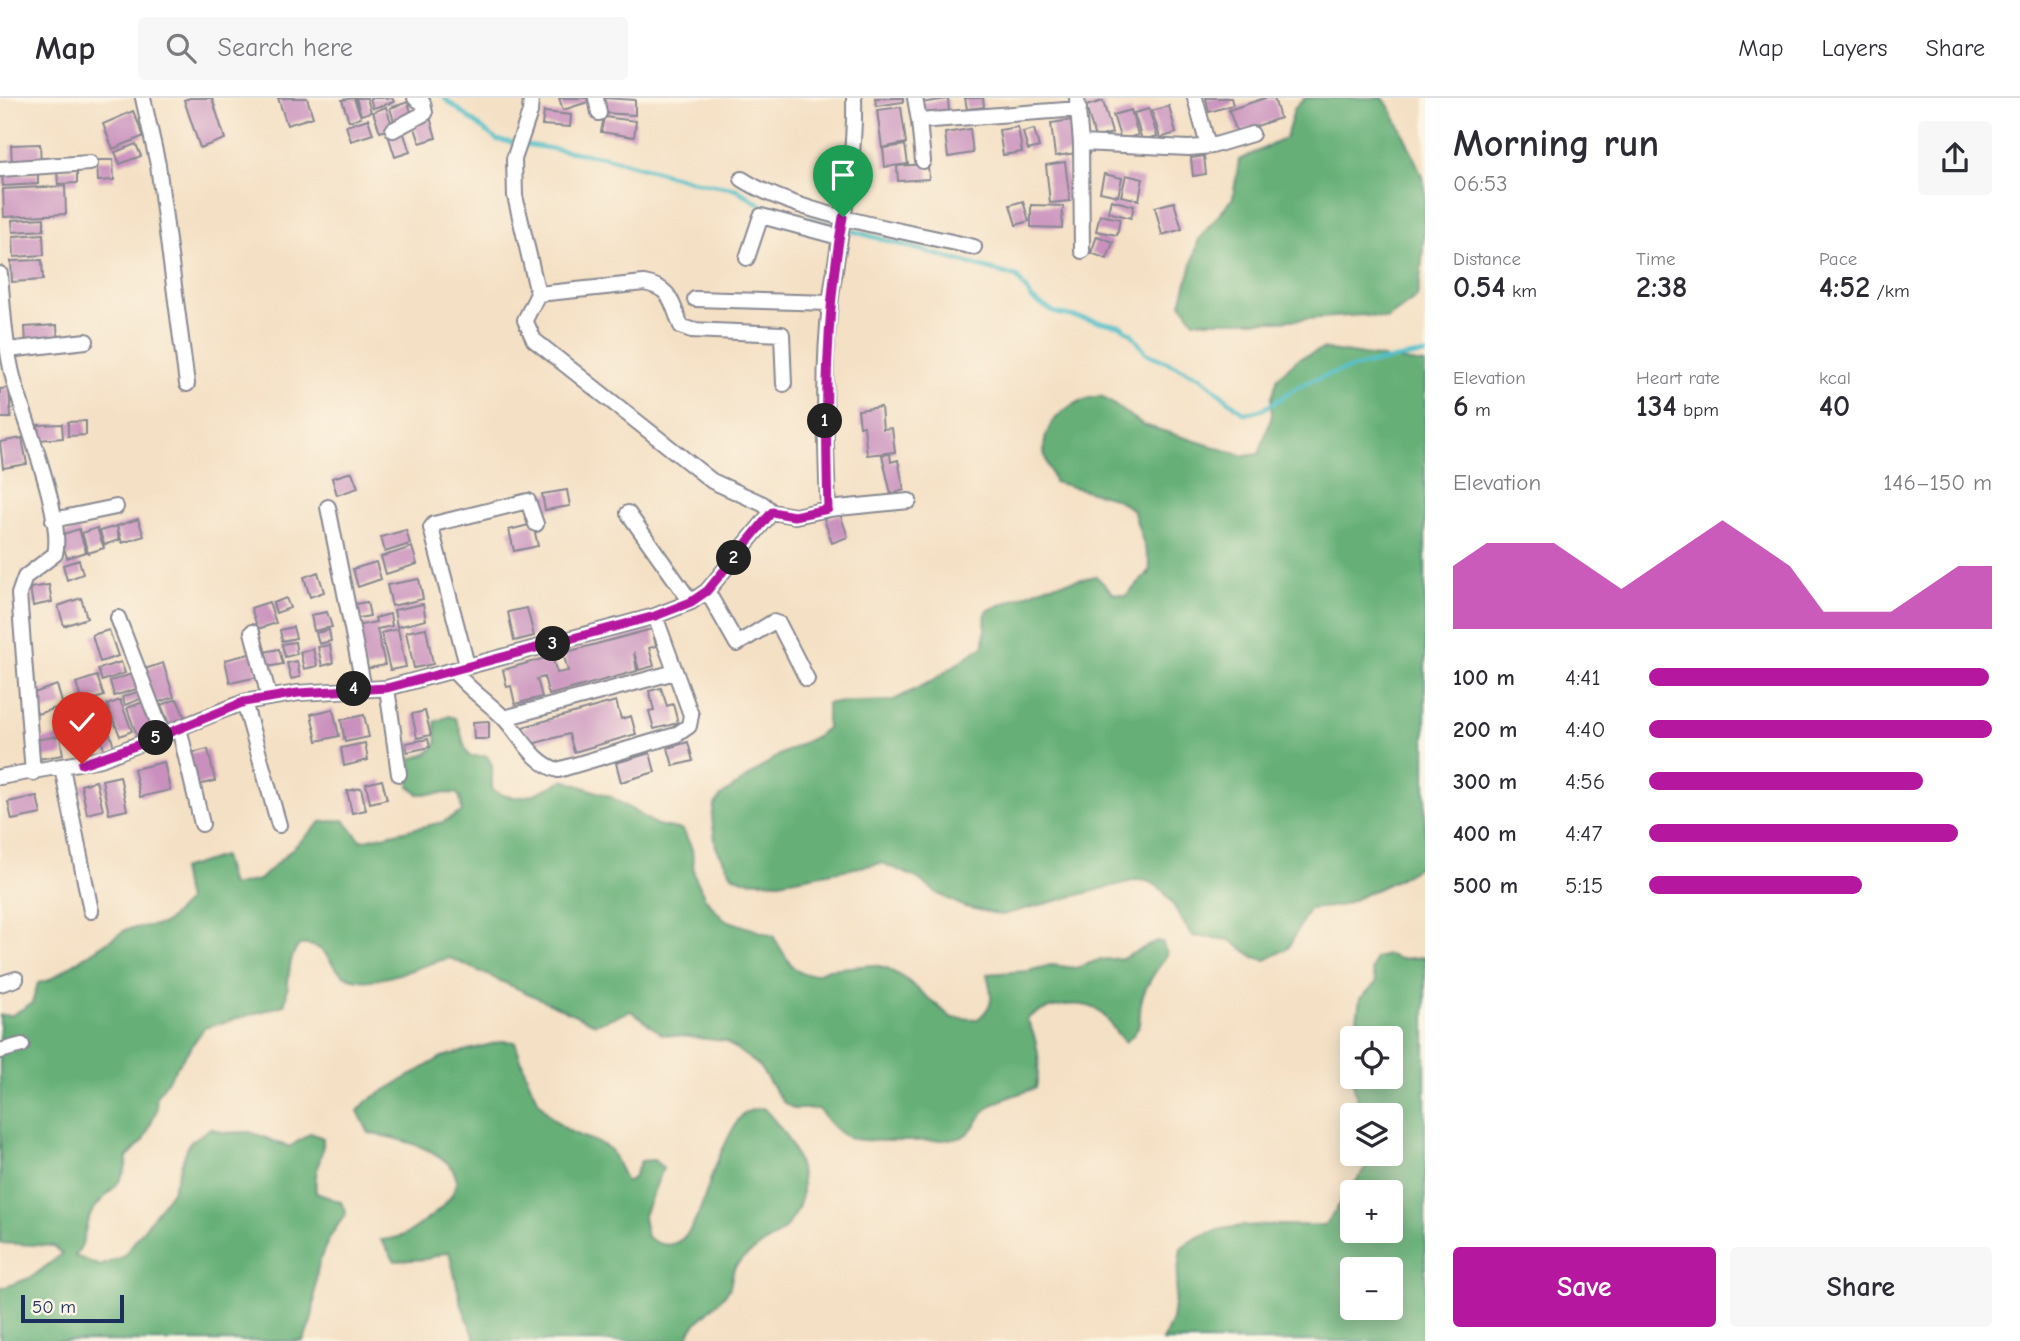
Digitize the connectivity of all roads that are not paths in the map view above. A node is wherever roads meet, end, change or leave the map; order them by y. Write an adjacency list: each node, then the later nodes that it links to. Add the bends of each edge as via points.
1 (143, 98): 30 (street, via 158,165)
2 (415, 98): 11 (street, via 423,103 425,113)
3 (531, 98): 25 (street, via 514,159 515,196)
4 (596, 98): 9 (street)
5 (854, 98): 19 (street, via 854,157)
6 (915, 98): 10 (street)
7 (1195, 98): 14 (street)
8 (1078, 104): 10 (street); 13 (street)
9 (598, 113)
10 (919, 121): 15 (street)
11 (393, 130)
12 (1252, 134): 14 (street)
13 (1081, 143): 14 (street); 22 (street)
14 (1208, 146)
15 (923, 161)
16 (90, 163): 17 (street)
17 (0, 169)
18 (741, 179): 19 (street, via 763,192)
19 (843, 216): 20 (street); 21 (street)
20 (840, 234): 23 (street, via 761,216); 27 (street)
21 (974, 247)
22 (1082, 251)
23 (747, 258)
24 (0, 274): 29 (street)
25 (538, 295): 31 (street, via 644,283 660,286 681,326 691,330 782,334); 36 (street, via 525,320 534,340 712,481)
26 (695, 299): 27 (street)
27 (830, 303): 35 (street, via 824,399)
28 (86, 341): 29 (street)
29 (8, 350): 38 (street)
30 (187, 384)
31 (784, 384)
32 (909, 501): 35 (street)
33 (116, 507): 38 (street)
34 (328, 507): 50 (street)
35 (828, 509): 36 (street, via 794,516)
36 (772, 512): 40 (street)
37 (628, 513): 41 (street)
38 (53, 520): 57 (street, via 55,554 25,577 19,594)
39 (536, 524): 45 (street, via 528,501 431,528)
40 (707, 591): 41 (street); 48 (street, via 737,644 778,622)
41 (691, 602): 42 (street)
42 (655, 616): 45 (street); 47 (street)
43 (118, 618): 55 (street)
44 (252, 632): 51 (street)
45 (467, 665): 46 (street)
46 (453, 670): 49 (street); 53 (street, via 474,695)
47 (675, 672): 53 (street); 53 (street, via 691,715 689,726 676,735 558,770 532,752)
48 (807, 679)
49 (387, 688): 50 (street); 58 (street)
50 (364, 689): 51 (street)
51 (269, 697): 52 (street)
52 (244, 702): 54 (street); 61 (street)
53 (504, 718)
54 (179, 728): 55 (street); 60 (street)
55 (163, 735): 56 (street, via 101,759)
56 (62, 767): 57 (street); 62 (street)
57 (33, 773): 59 (street)
58 (399, 774)
59 (0, 777)
60 (202, 824)
61 (279, 825)
62 (91, 911)
63 (16, 979): 64 (street)
64 (0, 984)
65 (22, 1045): 66 (street)
66 (0, 1051)

